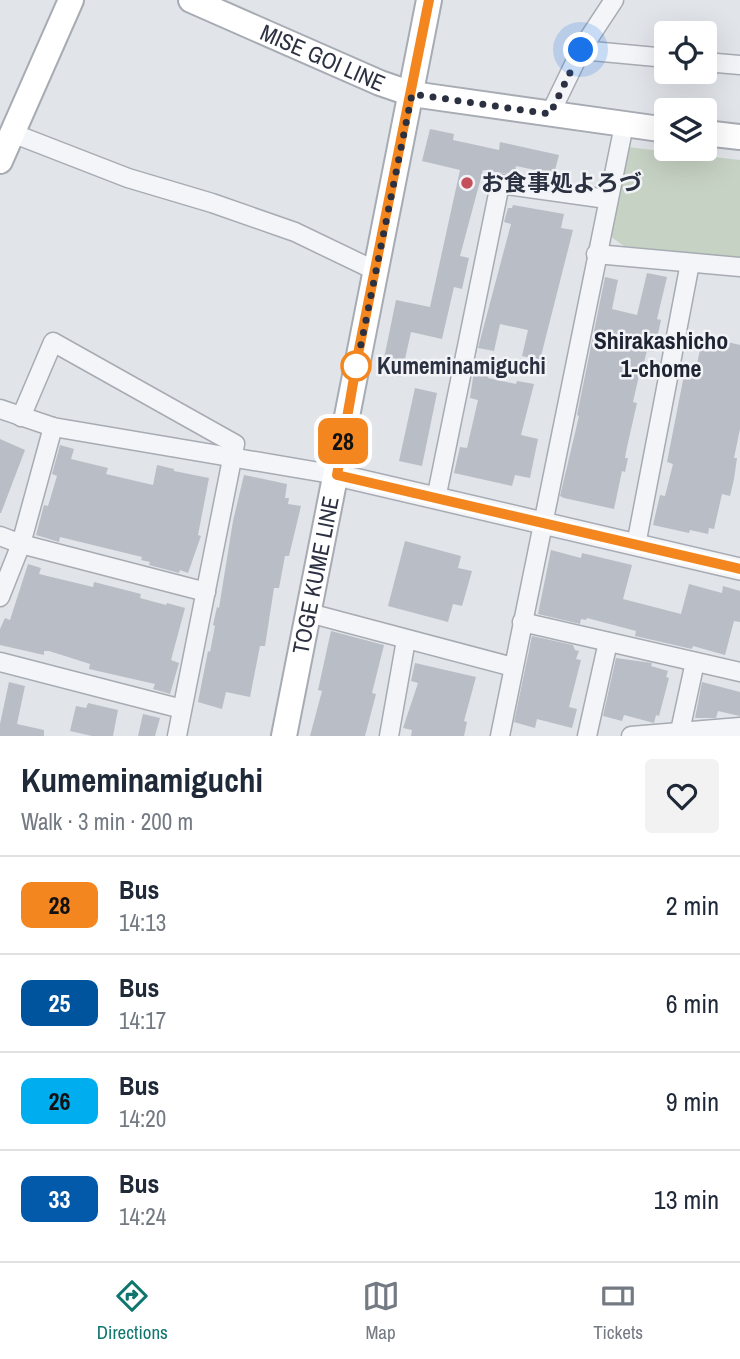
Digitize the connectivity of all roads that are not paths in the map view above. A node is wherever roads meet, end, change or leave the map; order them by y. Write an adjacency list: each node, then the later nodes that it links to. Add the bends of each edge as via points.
1 (71, 0): 15 (main road)
2 (191, 0): 9 (main road, MISE GOI LINE)
3 (429, 0): 9 (main road, TOGE KUME LINE)
4 (614, 0): 5 (street)
5 (581, 50): 6 (street); 10 (street)
6 (654, 57)
7 (717, 63): 8 (street)
8 (740, 65)
9 (412, 94): 10 (main road, MISE GOI LINE); 20 (main road, TOGE KUME LINE)
10 (550, 114): 11 (main road, MISE GOI LINE)
11 (624, 125): 12 (main road, MISE GOI LINE); 16 (street)
12 (654, 128)
13 (717, 134): 14 (main road)
14 (740, 137)
15 (5, 143): 20 (street, via 212,203 295,232)
16 (607, 199): 17 (street); 26 (street, via 500,184)
17 (596, 254): 18 (street); 27 (street)
18 (690, 263): 19 (street); 30 (street)
19 (740, 267)
20 (376, 271): 25 (main road, TOGE KUME LINE)
21 (0, 409): 22 (street)
22 (21, 417): 23 (street); 24 (street, via 53,342 234,444)
23 (53, 427): 24 (street); 29 (street)
24 (233, 458): 25 (street); 32 (street)
25 (337, 475): 26 (street); 34 (main road, TOGE KUME LINE)
26 (436, 499): 27 (street)
27 (542, 523): 30 (street); 35 (street)
28 (0, 536): 29 (street)
29 (21, 544): 32 (street); 33 (street)
30 (636, 545): 31 (street)
31 (739, 564)
32 (206, 592): 42 (street)
33 (0, 597)
34 (309, 613): 36 (street); 46 (main road, TOGE KUME LINE)
35 (522, 622): 37 (street); 40 (street)
36 (407, 640): 40 (street); 47 (street)
37 (608, 642): 39 (street); 49 (street)
38 (0, 662): 42 (street)
39 (695, 662): 41 (street); 44 (street)
40 (513, 667): 48 (street)
41 (740, 672)
42 (182, 709): 45 (street)
43 (740, 727): 44 (street)
44 (680, 731): 50 (street)
45 (177, 736)
46 (284, 736)
47 (389, 736)
48 (500, 736)
49 (587, 736)
50 (631, 736)

